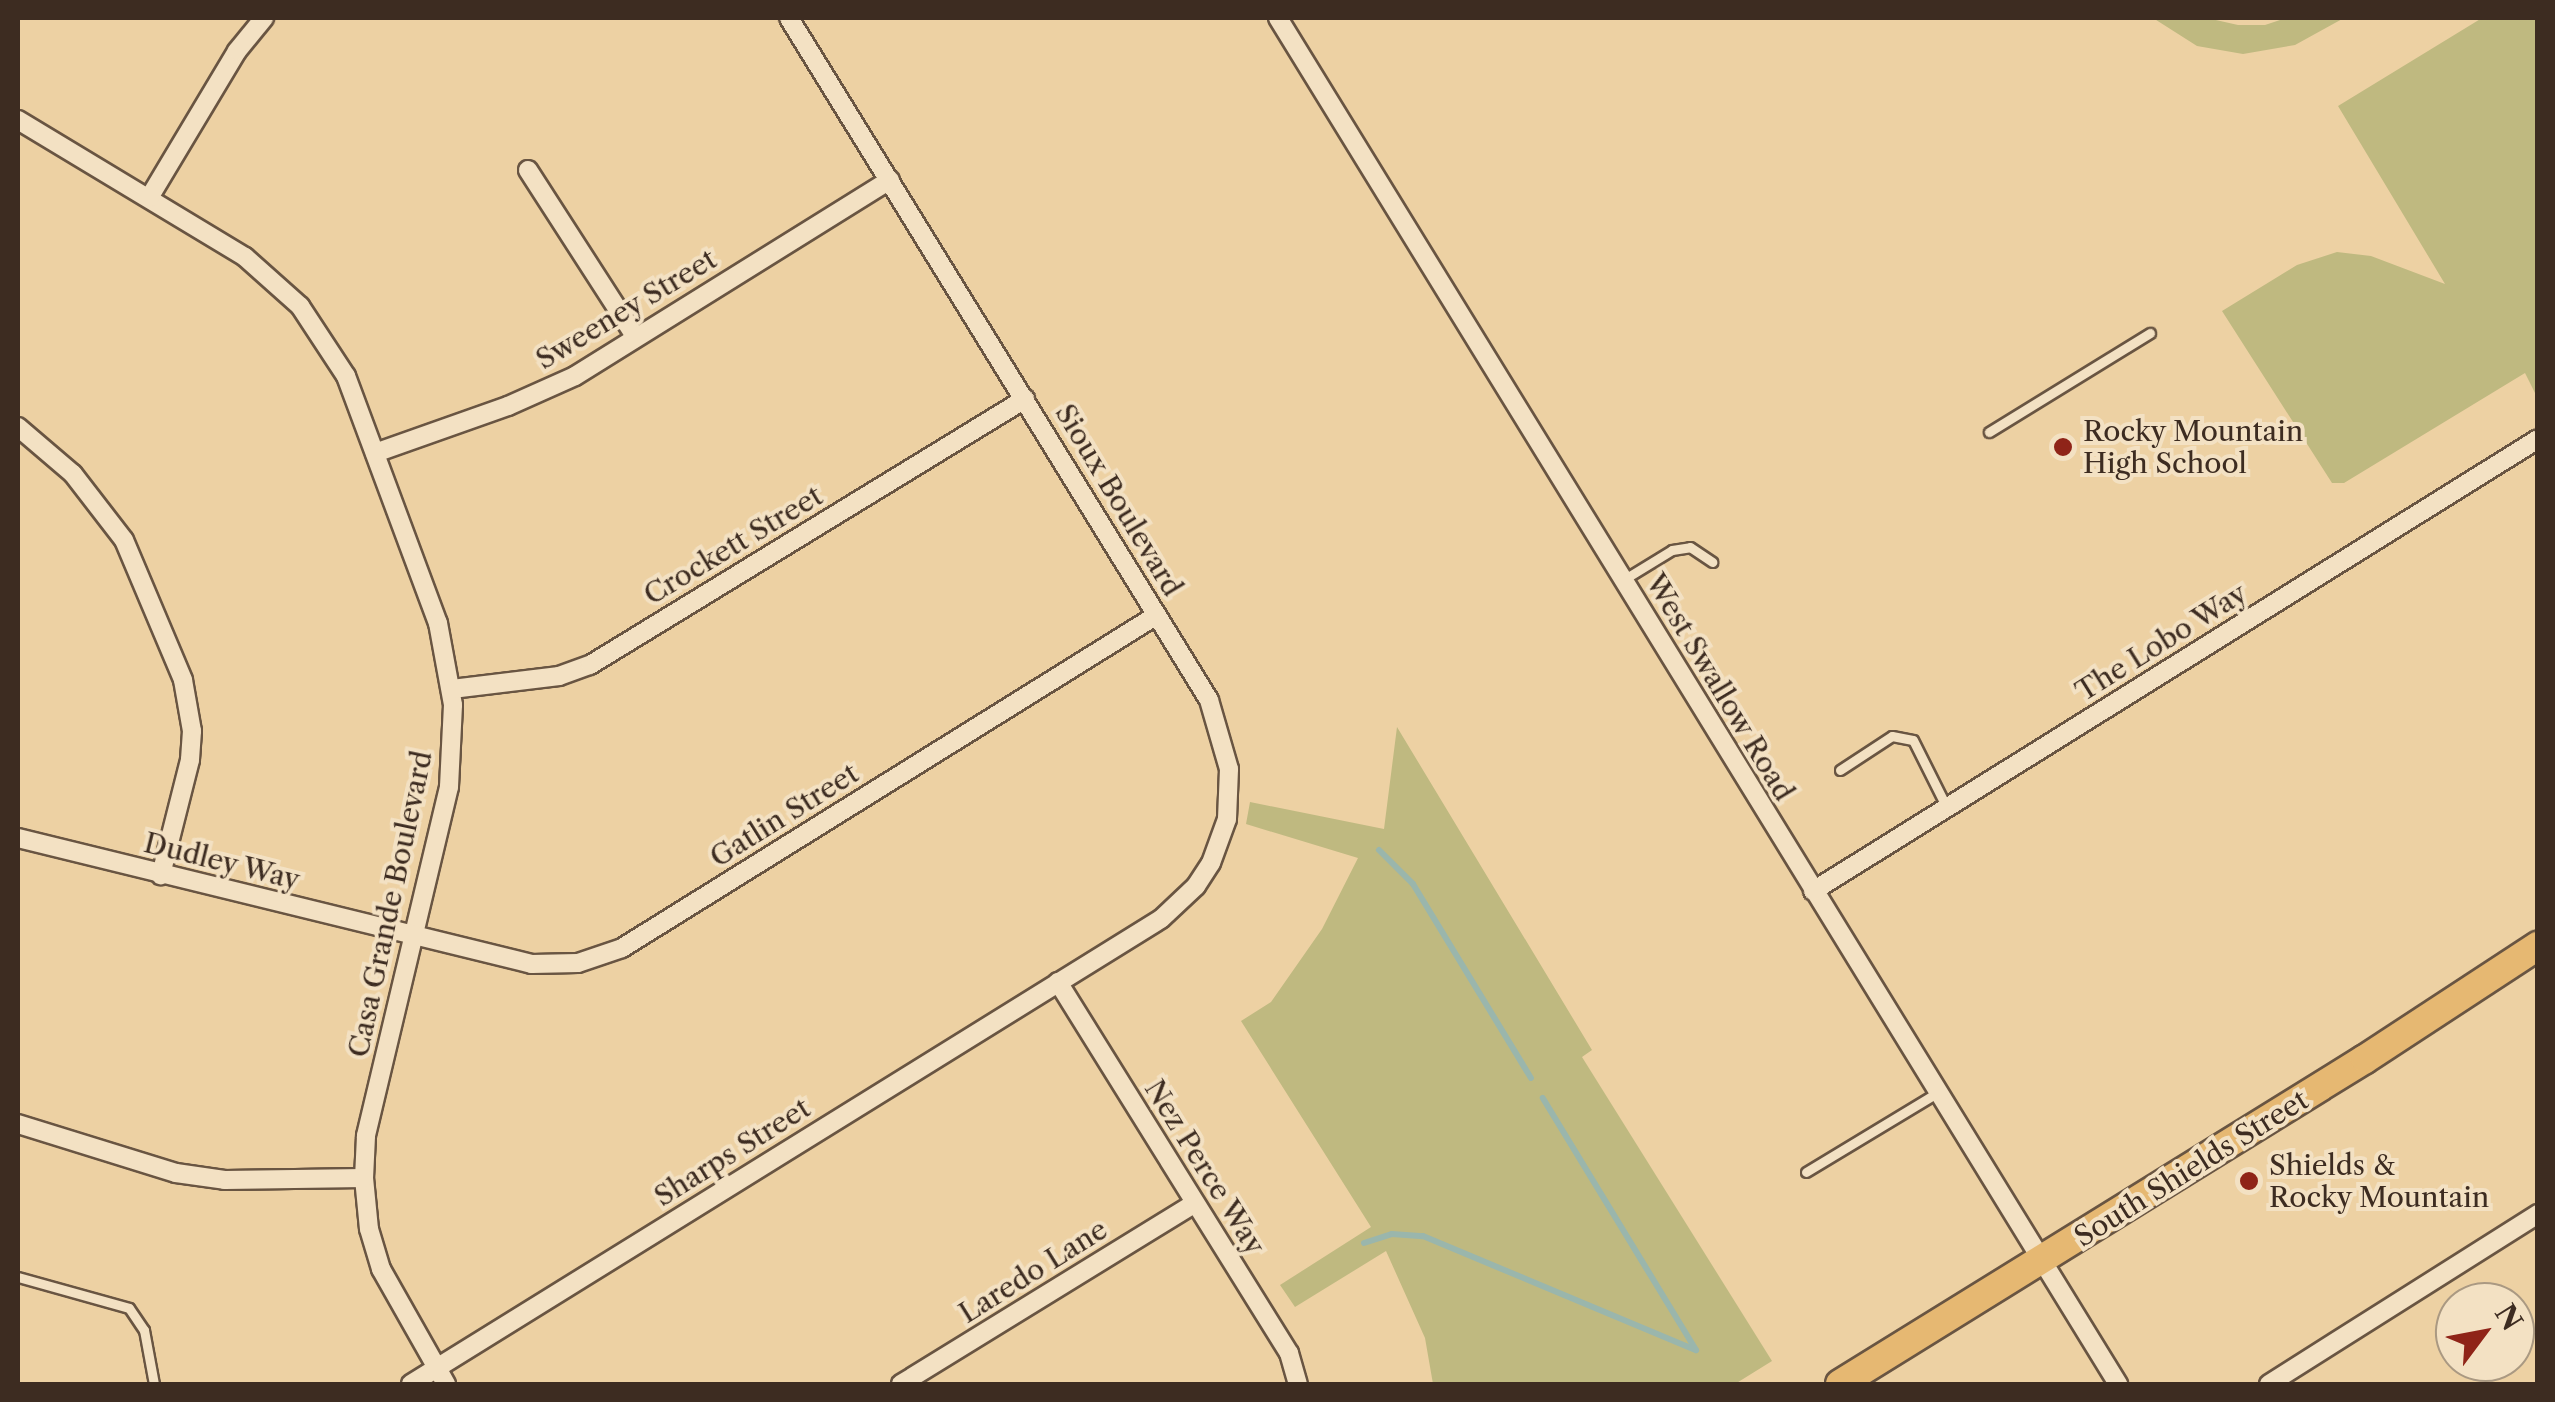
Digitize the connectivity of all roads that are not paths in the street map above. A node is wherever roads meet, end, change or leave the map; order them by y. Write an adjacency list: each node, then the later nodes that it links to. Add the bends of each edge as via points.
1 (264, 18): 7 (street)
2 (789, 18): 6 (street, Sioux Boulevard)
3 (1278, 18): 16 (street, West Swallow Road)
4 (18, 120): 7 (street, Casa Grande Boulevard)
5 (528, 170): 9 (street)
6 (890, 180): 9 (street, Sweeney Street); 10 (street, Sioux Boulevard)
7 (149, 198): 14 (street, Casa Grande Boulevard, via 245,258 300,306 346,376)
8 (2150, 333): 12 (lane)
9 (635, 336): 14 (street, Sweeney Street, via 534,396)
10 (1025, 398): 17 (street, Sioux Boulevard); 18 (street, Crockett Street, via 590,665 559,676)
11 (18, 427): 22 (street, via 73,474 124,540 182,680 190,760)
12 (1989, 432)
13 (2538, 440): 20 (street, The Lobo Way)
14 (375, 453): 18 (street, Casa Grande Boulevard, via 438,623)
15 (1712, 562): 16 (lane, via 1690,548 1672,550)
16 (1622, 580): 23 (street, West Swallow Road)
17 (1157, 614): 24 (street, Gatlin Street, via 612,952 578,963 532,964); 26 (street, Sioux Boulevard, via 1209,700 1224,739 1227,819 1211,863 1178,905)
18 (452, 689): 24 (street, Casa Grande Boulevard, via 449,787)
19 (1840, 770): 20 (lane, via 1892,736 1914,740)
20 (1946, 808): 23 (street, The Lobo Way)
21 (18, 838): 22 (street, Dudley Way)
22 (162, 874): 24 (street, Dudley Way)
23 (1812, 891): 27 (street, West Swallow Road)
24 (414, 936): 30 (street, Casa Grande Boulevard, via 366,1136)
25 (2538, 946): 33 (main road, South Shields Street)
26 (1058, 982): 31 (street, Nez Perce Way); 35 (street, Sharps Street)
27 (1937, 1093): 29 (lane); 33 (street, West Swallow Road)
28 (18, 1124): 30 (street, via 176,1173 225,1180)
29 (1806, 1172)
30 (364, 1178): 35 (street, Casa Grande Boulevard, via 381,1269)
31 (1194, 1204): 38 (street, Laredo Lane); 39 (street, Nez Perce Way, via 1289,1352)
32 (2538, 1214): 42 (street)
33 (2042, 1262): 40 (main road, South Shields Street); 41 (street, West Swallow Road)
34 (18, 1278): 36 (lane, via 129,1308 144,1330)
35 (441, 1376): 37 (street, Sharps Street)
36 (154, 1384)
37 (410, 1384)
38 (901, 1384)
39 (1298, 1384)
40 (1840, 1384)
41 (2118, 1384)
42 (2270, 1384)

